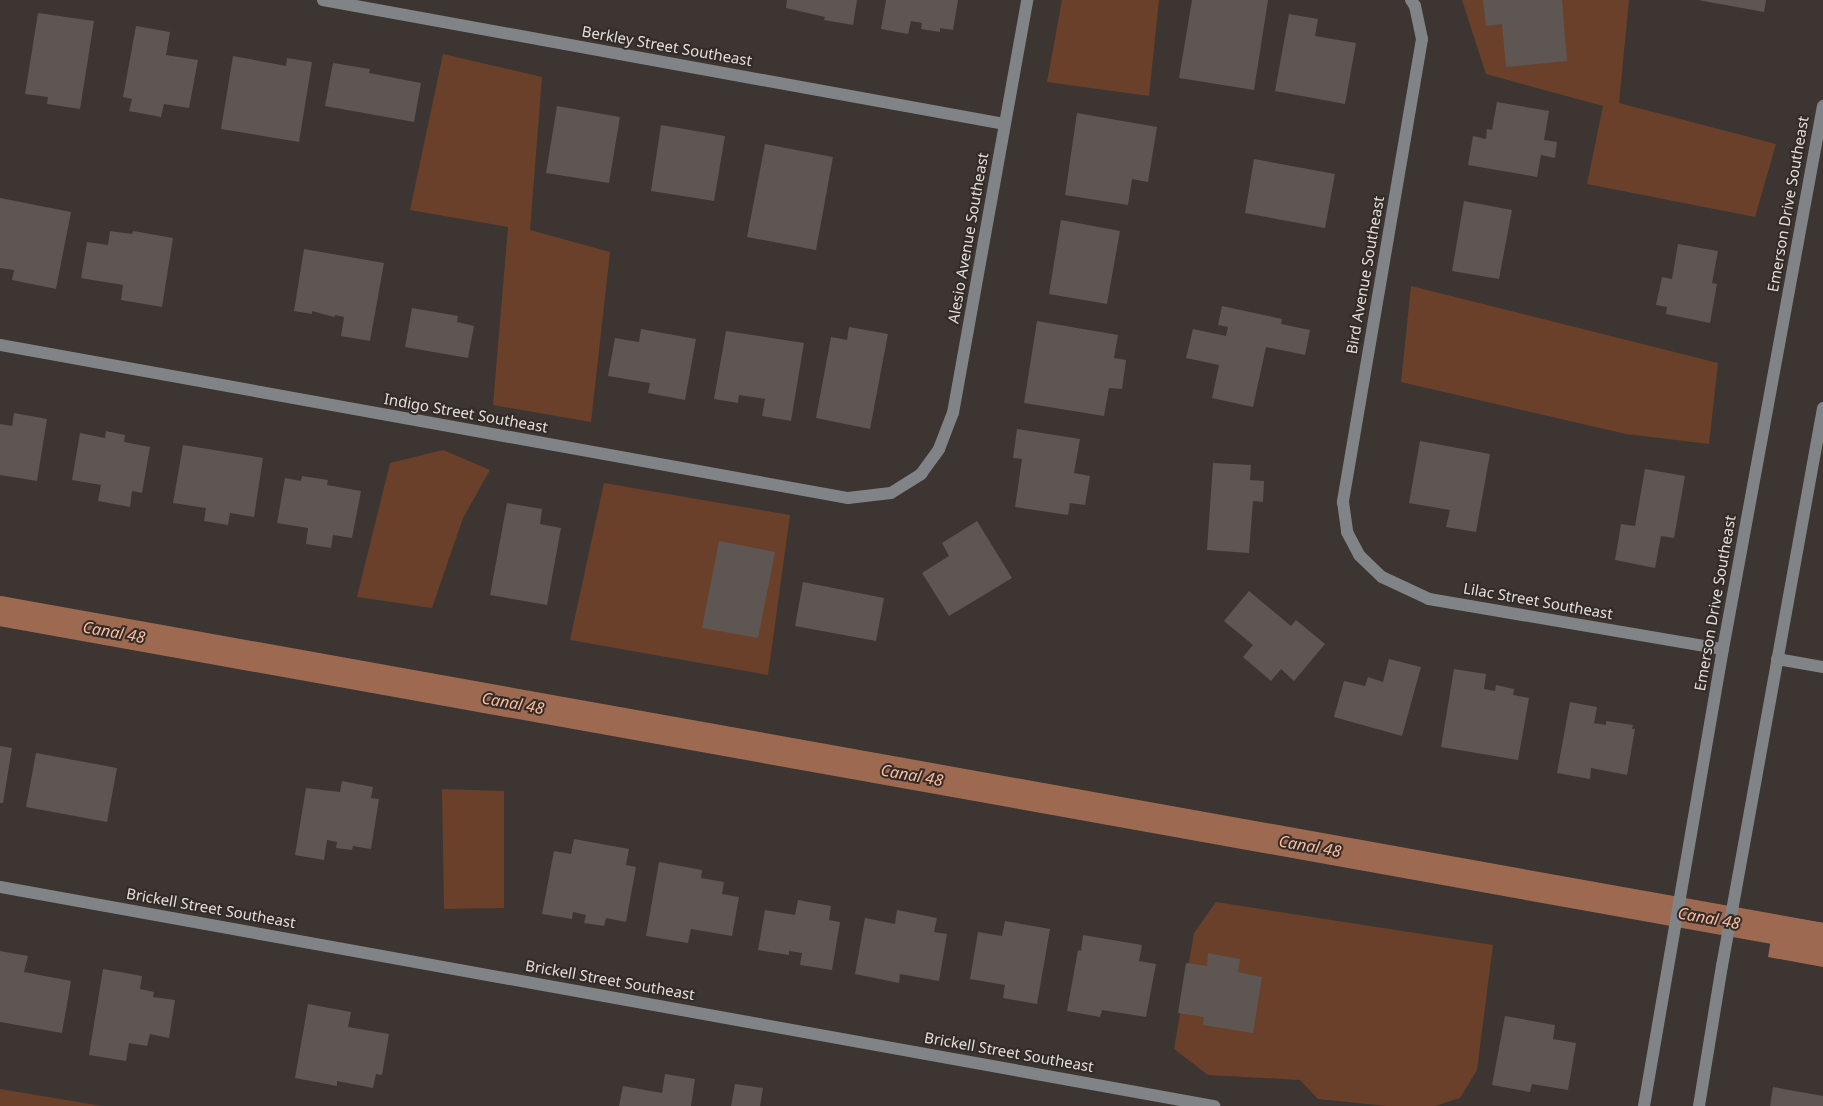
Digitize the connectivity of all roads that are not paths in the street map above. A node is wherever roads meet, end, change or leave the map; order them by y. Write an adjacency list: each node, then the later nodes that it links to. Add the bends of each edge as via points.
1 (323, 0): 5 (street, Berkley Street Southeast)
2 (1027, 0): 5 (street, Alesio Avenue Southeast)
3 (1411, 0): 9 (street, Bird Avenue Southeast, via 1422,39 1343,502 1348,532)
4 (1823, 106): 10 (street, Emerson Drive Southeast)
5 (1004, 124): 8 (street, Alesio Avenue Southeast, via 953,413 939,449)
6 (0, 345): 8 (street, Indigo Street Southeast, via 848,498 891,494)
7 (1823, 408): 11 (street)
8 (921, 474)
9 (1358, 555): 10 (street, Lilac Street Southeast, via 1382,577 1429,599)
10 (1723, 649): 15 (street, Emerson Drive Southeast)
11 (1777, 659): 12 (street); 16 (street)
12 (1823, 667)
13 (0, 887): 14 (street, Brickell Street Southeast)
14 (1214, 1106)
15 (1644, 1106)
16 (1699, 1106)

